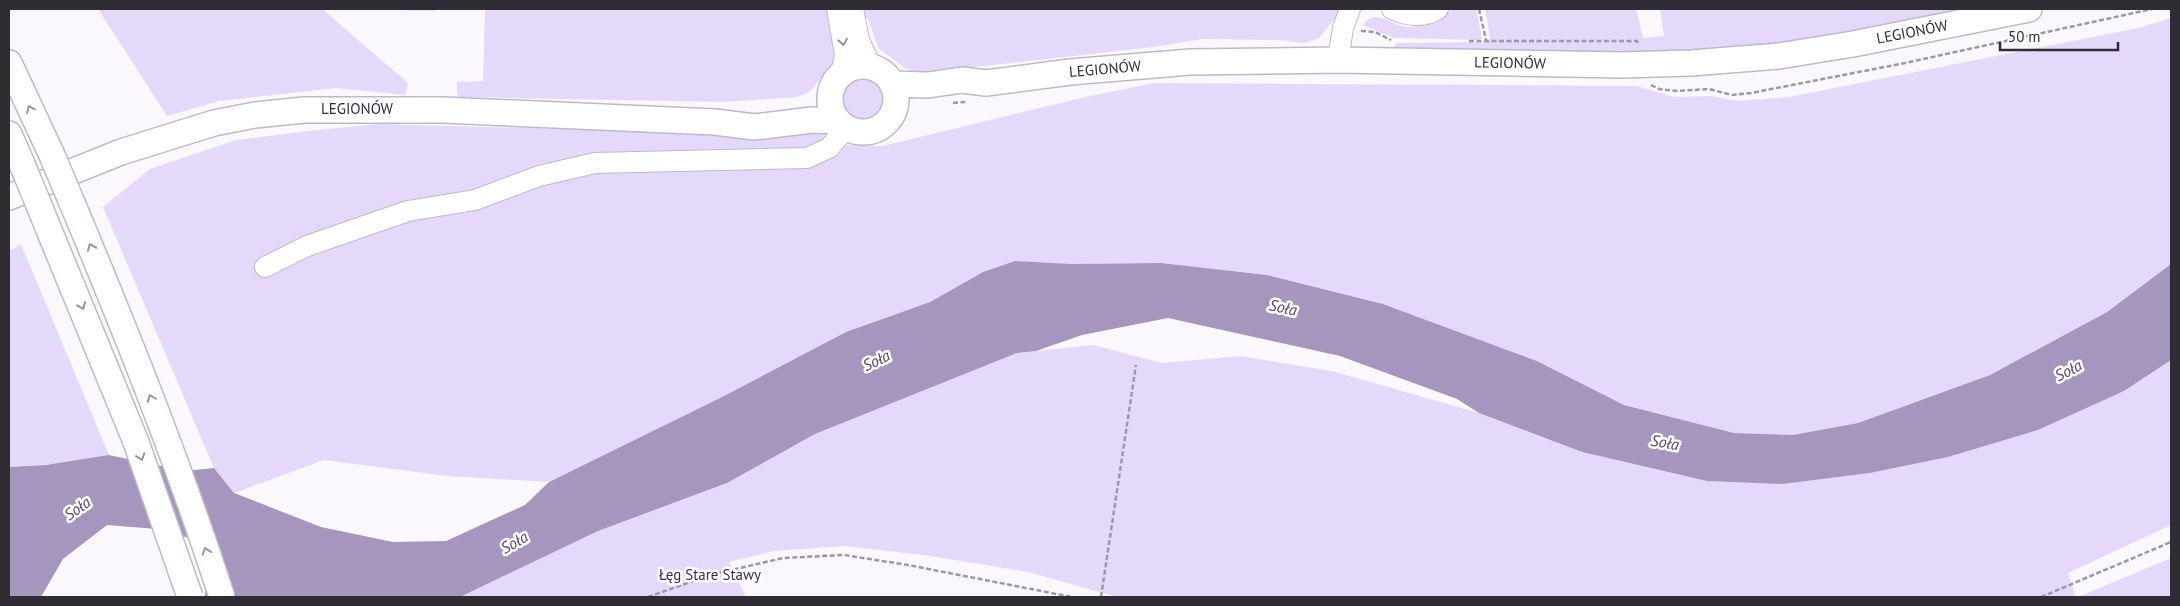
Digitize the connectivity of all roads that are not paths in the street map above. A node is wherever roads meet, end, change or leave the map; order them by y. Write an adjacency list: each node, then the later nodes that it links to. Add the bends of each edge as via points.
1 (837, 9): 10 (street, one-way to 10, via 845,55)
2 (852, 9): 9 (street, via 859,40)
3 (1350, 9): 7 (street)
4 (1392, 9): 5 (street, via 1408,15)
5 (1438, 9)
6 (2030, 9): 7 (main road, LEGIONÓW, via 1779,56 1691,63 1622,65)
7 (1338, 60): 11 (main road, LEGIONÓW, via 1136,65 986,84 962,80 928,85)
8 (9, 63): 18 (main road, one-way to 8, bridge, via 119,316 51,153)
9 (871, 67): 10 (main road, via 850,69); 11 (main road, via 880,71)
10 (836, 83): 12 (main road, LEGIONÓW, via 808,107); 13 (main road, via 830,102 832,112)
11 (894, 96): 13 (main road, via 888,121 876,130 860,132)
12 (716, 122): 13 (main road, LEGIONÓW, via 754,126 812,120); 15 (main road, LEGIONÓW, via 443,110 304,110 255,115 214,123 121,152)
13 (842, 124): 16 (street, via 829,148 807,158 595,163 539,176 475,200 408,211 307,246)
14 (9, 134): 17 (main road, one-way to 17, bridge, via 136,442)
15 (10, 196)
16 (265, 267)
17 (190, 597)
18 (222, 597)

